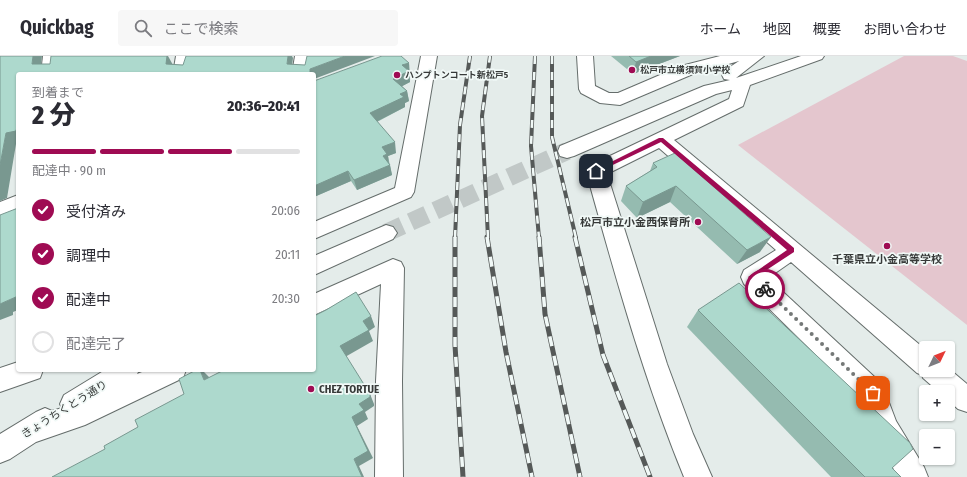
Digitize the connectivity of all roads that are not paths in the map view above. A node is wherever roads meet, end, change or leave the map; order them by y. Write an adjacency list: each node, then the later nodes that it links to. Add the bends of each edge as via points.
1 (51, 56): 9 (street)
2 (184, 56): 10 (street)
3 (303, 56): 11 (street)
4 (430, 56): 18 (street, via 404,192)
5 (585, 56): 6 (street, via 587,89 606,99 620,99 687,70)
6 (738, 56)
7 (756, 56): 13 (street)
8 (816, 56): 12 (street)
9 (49, 72)
10 (181, 72)
11 (300, 72)
12 (743, 82): 13 (street); 14 (street, via 736,102)
13 (710, 90): 15 (street)
14 (661, 139): 20 (street); 35 (street, via 596,171 647,347)
15 (567, 151)
16 (16, 204): 17 (street)
17 (0, 210)
18 (316, 230)
19 (386, 233): 21 (street)
20 (792, 250): 23 (street); 36 (street, via 752,277 873,393 886,428)
21 (316, 265)
22 (316, 304): 34 (street, via 393,268)
23 (919, 359)
24 (16, 362): 25 (street)
25 (0, 371)
26 (25, 372): 30 (street)
27 (125, 372): 32 (street, きょうちくとう通り)
28 (170, 372): 32 (street, via 76,416)
29 (940, 377): 31 (street)
30 (0, 380)
31 (967, 400)
32 (32, 430): 33 (street, きょうちくとう通り)
33 (0, 449)
34 (389, 477)
35 (698, 477)
36 (914, 477)

